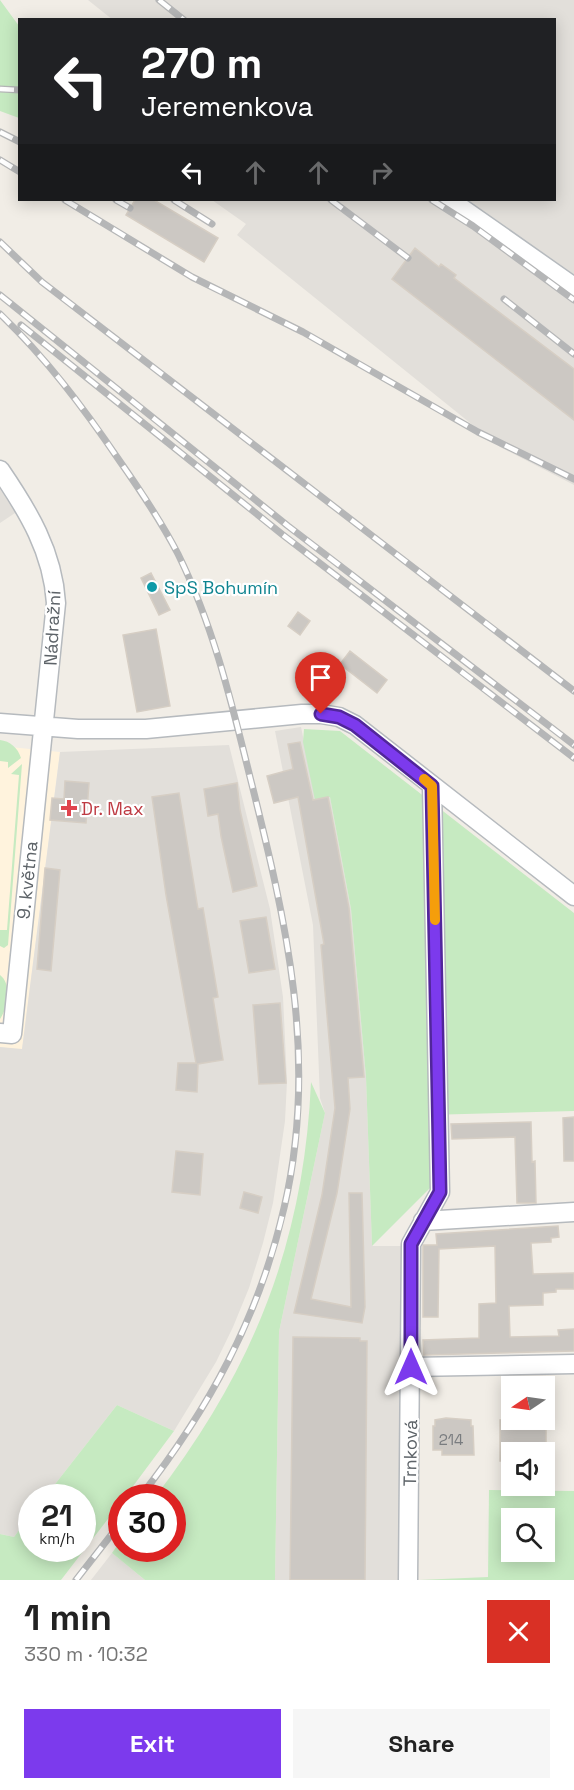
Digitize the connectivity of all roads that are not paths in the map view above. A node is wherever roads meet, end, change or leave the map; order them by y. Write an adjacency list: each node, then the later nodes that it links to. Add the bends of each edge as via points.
1 (451, 201): 2 (street)
2 (574, 287)
3 (0, 470): 5 (street, Nádražní, via 31,519 53,574 56,603)
4 (0, 723): 5 (street)
5 (43, 726): 6 (street, via 146,729 330,714 346,720); 8 (street, 9. května)
6 (432, 786): 7 (street); 10 (street, Trnková, via 440,1192)
7 (574, 896)
8 (6, 1034)
9 (574, 1212): 10 (street)
10 (423, 1221): 12 (street, Trnková, via 411,1244)
11 (574, 1364): 12 (street)
12 (411, 1367): 13 (street, Trnková)
13 (408, 1580)

